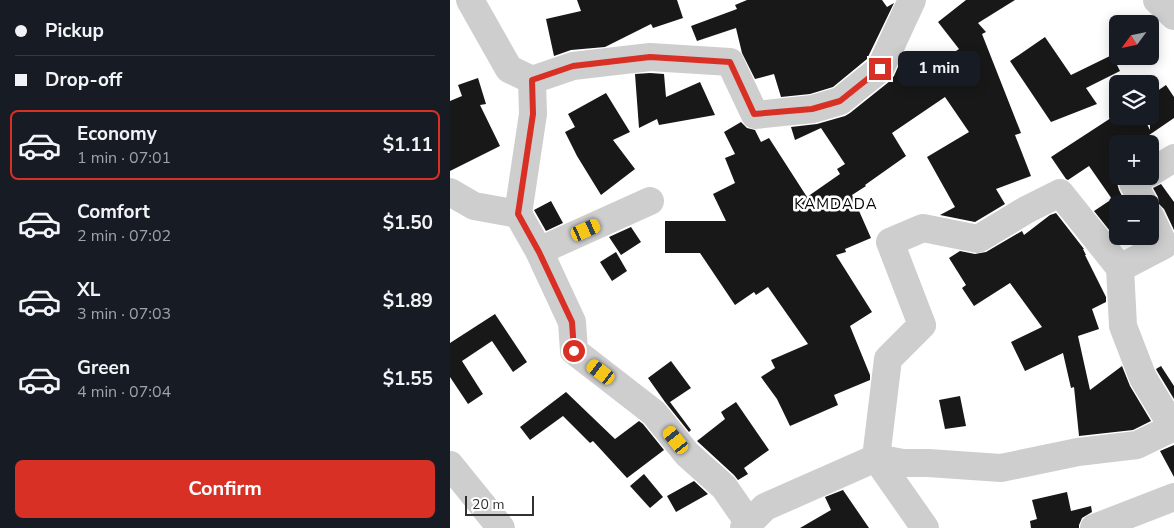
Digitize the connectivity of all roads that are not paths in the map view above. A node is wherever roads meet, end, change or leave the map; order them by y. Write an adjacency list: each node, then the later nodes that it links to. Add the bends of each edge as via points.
1 (470, 0): 5 (street, via 509,69)
2 (912, 0): 5 (street, via 880,69 840,101 812,109 754,114 730,62 650,57 573,66)
3 (1157, 0): 4 (street)
4 (1174, 16)
5 (532, 80): 10 (street, via 533,114)
6 (1174, 158): 7 (street)
7 (1159, 167)
8 (450, 192): 10 (street, via 474,206)
9 (650, 201): 12 (street)
10 (518, 214): 12 (street)
11 (1159, 235): 13 (street, via 1164,245)
12 (539, 252): 18 (street, via 572,322 574,351 654,413 687,454 724,488)
13 (1120, 268): 14 (street, via 1123,326 1143,378); 15 (street, via 1060,193 978,239 923,228 890,242 922,325 888,359)
14 (1174, 428): 15 (street, via 1137,445 1078,452 1001,468 904,463)
15 (876, 458): 18 (street, via 765,507); 20 (street)
16 (450, 464): 19 (street)
17 (1174, 497): 21 (street)
18 (747, 525)
19 (501, 528)
20 (925, 528)
21 (1094, 528)

